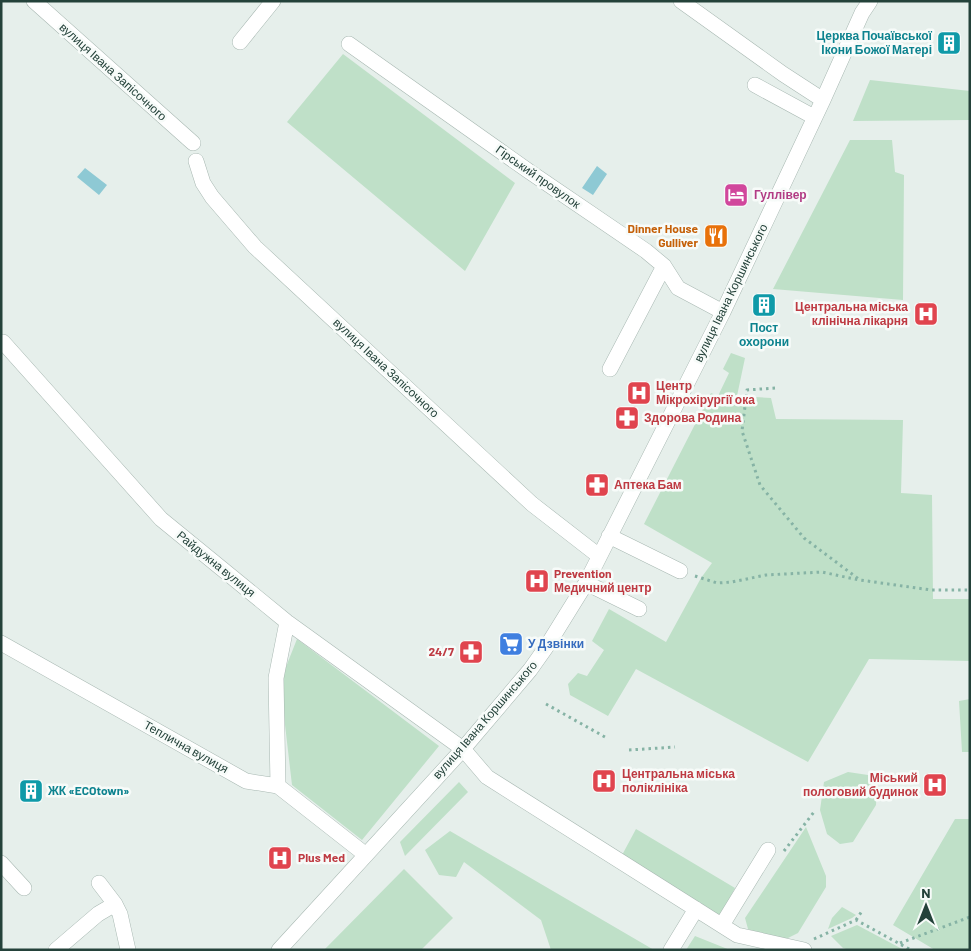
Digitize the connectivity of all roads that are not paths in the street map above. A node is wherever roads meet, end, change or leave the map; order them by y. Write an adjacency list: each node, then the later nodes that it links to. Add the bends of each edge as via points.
1 (273, 1): 5 (street)
2 (681, 1): 8 (street)
3 (870, 1): 8 (street, вулиця Івана Коршинського)
4 (38, 3): 10 (street, вулиця Івана Запісочного)
5 (240, 42)
6 (349, 44): 12 (street, Гірський провулок)
7 (755, 85): 9 (street)
8 (823, 100): 9 (street, вулиця Івана Коршинського)
9 (814, 117): 13 (street, вулиця Івана Коршинського)
10 (193, 143)
11 (196, 161): 17 (street, вулиця Івана Запісочного, via 203,183 212,197 255,247 532,504)
12 (664, 266): 13 (street, Гірський провулок, via 678,288); 15 (street)
13 (723, 312): 16 (street, вулиця Івана Коршинського)
14 (3, 342): 21 (street, Райдужна вулиця, via 161,519)
15 (610, 369)
16 (609, 536): 17 (street, вулиця Івана Коршинського); 18 (street)
17 (599, 556): 19 (street, вулиця Івана Коршинського)
18 (680, 571)
19 (586, 583): 20 (street); 23 (street, вулиця Івана Коршинського, via 530,670)
20 (639, 609)
21 (287, 622): 23 (street, Райдужна вулиця); 24 (street, via 276,678)
22 (1, 643): 24 (street, Теплична вулиця, via 246,780)
23 (463, 749): 26 (street, вулиця Івана Коршинського); 31 (street, Райдужна вулиця, via 487,777)
24 (278, 786): 26 (street, Теплична вулиця)
25 (768, 850): 32 (street)
26 (366, 854): 36 (street, вулиця Івана Коршинського)
27 (1, 863): 29 (street)
28 (99, 883): 30 (street)
29 (24, 888)
30 (115, 904): 34 (street, via 98,914); 35 (street)
31 (696, 909): 32 (street, Райдужна вулиця); 37 (street)
32 (722, 925): 33 (street, Райдужна вулиця, via 737,935)
33 (809, 944)
34 (56, 950)
35 (128, 950)
36 (279, 950)
37 (672, 950)

